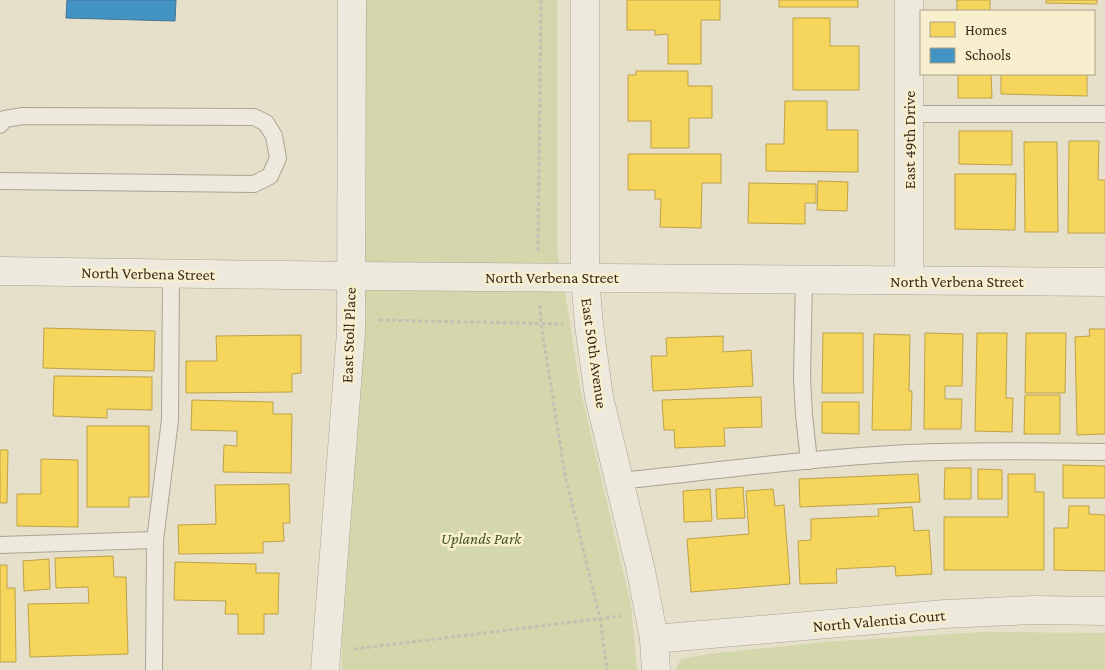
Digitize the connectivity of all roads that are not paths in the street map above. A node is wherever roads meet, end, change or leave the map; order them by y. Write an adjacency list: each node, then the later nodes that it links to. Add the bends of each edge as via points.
1 (352, 0): 10 (street, East Stoll Place)
2 (585, 0): 11 (street, East 50th Avenue)
3 (909, 0): 4 (street, East 49th Drive)
4 (909, 114): 5 (lane); 13 (street, East 49th Drive)
5 (1105, 114)
6 (0, 125): 7 (lane, via 5,119 23,116 254,117 266,122 274,136 278,158 270,176 254,184)
7 (0, 181)
8 (0, 272): 9 (street, North Verbena Street)
9 (171, 274): 10 (street, North Verbena Street); 18 (lane, via 170,420)
10 (351, 276): 11 (street, North Verbena Street); 22 (street, East Stoll Place, via 351,320)
11 (586, 278): 12 (street, North Verbena Street); 17 (street, East 50th Avenue, via 599,397)
12 (804, 280): 13 (street, North Verbena Street); 16 (lane, via 802,378)
13 (909, 280): 14 (street, North Verbena Street)
14 (1105, 282)
15 (1105, 452): 16 (lane, via 981,450)
16 (809, 460): 17 (lane)
17 (620, 482): 21 (street, East 50th Avenue)
18 (155, 540): 19 (lane); 23 (lane)
19 (0, 545)
20 (1105, 611): 21 (street, North Valentia Court, via 945,614)
21 (654, 640): 24 (street, East 50th Avenue)
22 (326, 661)
23 (154, 670)
24 (656, 670)

